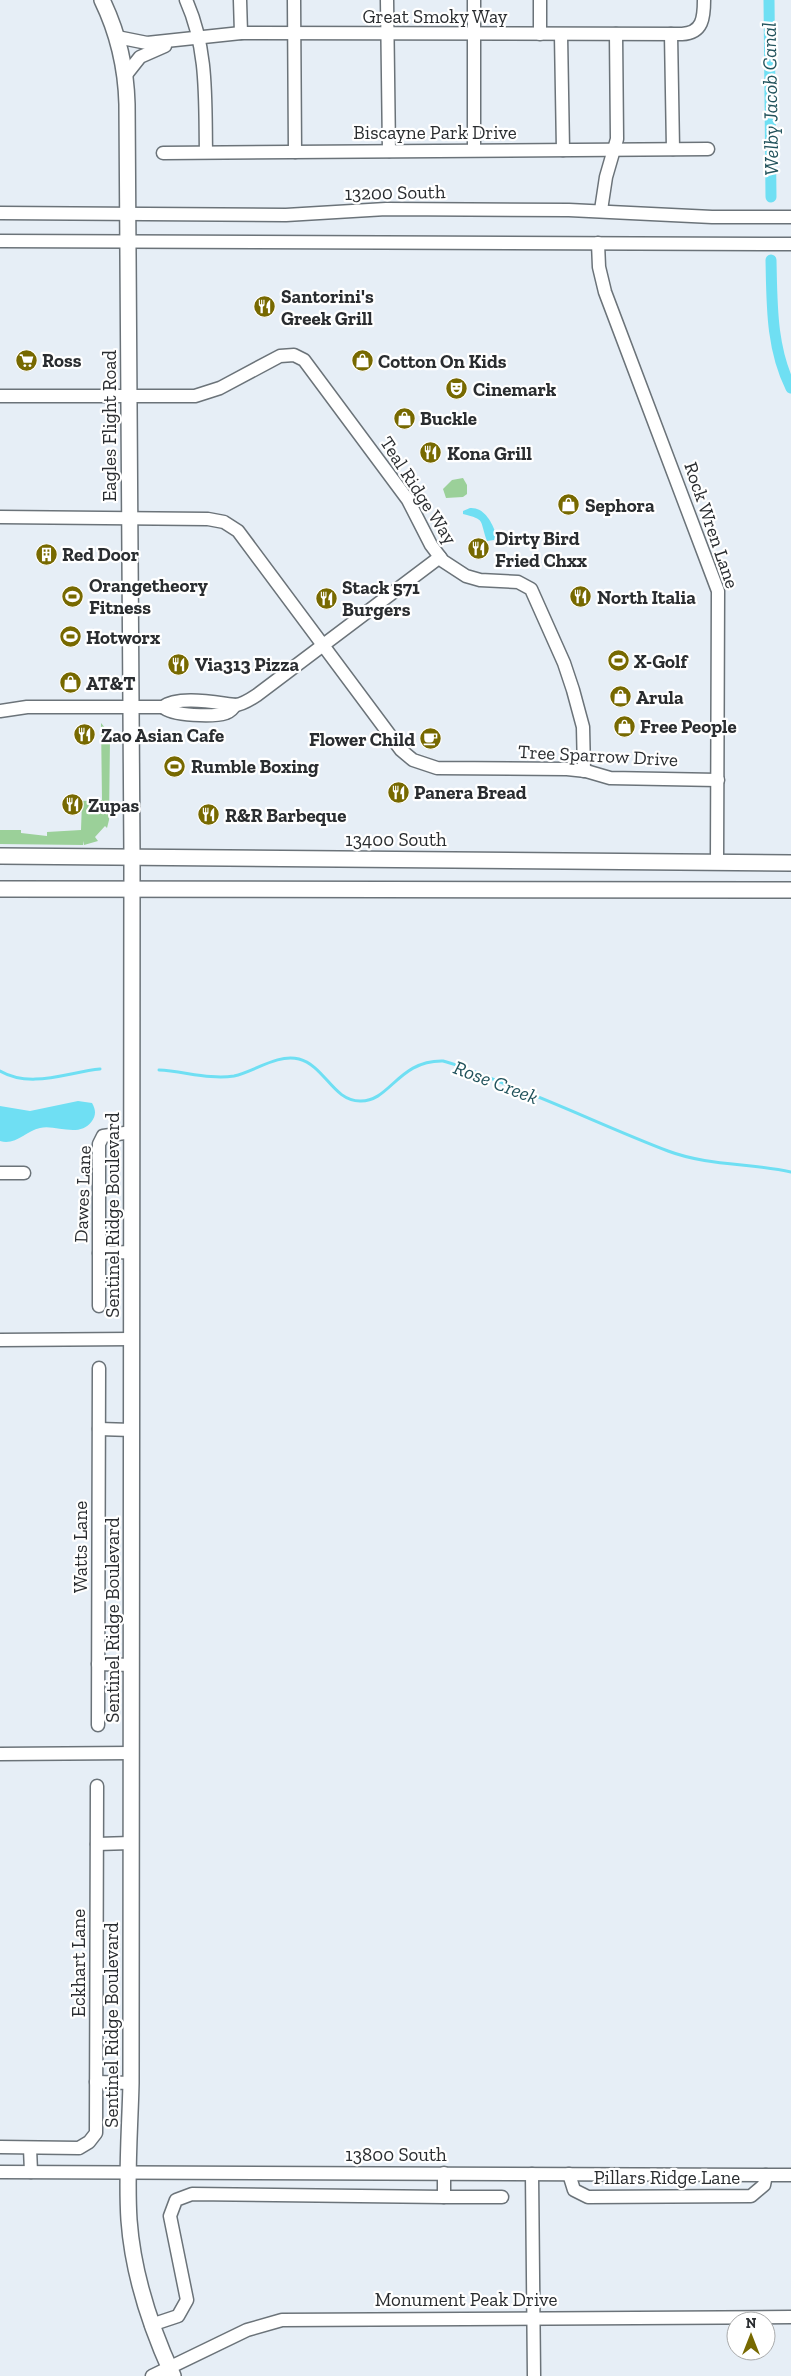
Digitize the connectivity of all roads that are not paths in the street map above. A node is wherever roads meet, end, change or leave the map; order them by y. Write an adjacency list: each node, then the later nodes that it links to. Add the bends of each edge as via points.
1 (102, 0): 18 (main road, Eagles Flight Road)
2 (186, 0): 17 (street)
3 (240, 0): 9 (street)
4 (294, 0): 10 (street)
5 (386, 0): 15 (street)
6 (474, 0): 11 (street)
7 (540, 0): 12 (street)
8 (704, 0): 14 (street, Great Smoky Way, via 704,18 697,30 688,34)
9 (241, 33): 10 (street, Great Smoky Way); 17 (street, Great Smoky Way)
10 (294, 34): 15 (street, Great Smoky Way); 29 (street)
11 (474, 34): 12 (street, Great Smoky Way); 15 (street, Great Smoky Way); 23 (street)
12 (540, 34): 16 (street, Great Smoky Way)
13 (616, 34): 14 (street, Great Smoky Way); 16 (street, Great Smoky Way); 25 (street)
14 (671, 34): 21 (street)
15 (387, 35): 26 (street)
16 (561, 35): 24 (street)
17 (199, 36): 19 (street, Great Smoky Way); 28 (street, via 205,72)
18 (117, 37): 19 (street, Great Smoky Way, via 141,43); 20 (main road, Eagles Flight Road)
19 (173, 42): 20 (street, Great Smoky Way, via 140,57)
20 (125, 76): 32 (main road, Eagles Flight Road)
21 (673, 149): 22 (street, Biscayne Park Drive); 25 (street, Biscayne Park Drive)
22 (708, 149)
23 (474, 150): 24 (street, Biscayne Park Drive); 26 (street, Biscayne Park Drive)
24 (563, 150): 25 (street, Biscayne Park Drive)
25 (615, 150): 30 (street, via 606,177)
26 (389, 151): 29 (street, Biscayne Park Drive)
27 (163, 152): 28 (street, Biscayne Park Drive)
28 (206, 152): 29 (street, Biscayne Park Drive)
29 (295, 152)
30 (601, 210): 32 (street, 13200 South, via 386,209 286,215); 33 (street, 13200 South, via 704,217)
31 (0, 213): 32 (street, 13200 South)
32 (127, 214): 35 (main road, Eagles Flight Road)
33 (791, 217)
34 (0, 241): 35 (street)
35 (127, 241): 36 (street); 39 (main road, Eagles Flight Road)
36 (598, 243): 37 (street); 47 (street, Rock Wren Lane, via 605,292 716,584 720,609)
37 (791, 244)
38 (0, 396): 39 (street, Teal Ridge Way)
39 (128, 396): 41 (main road, Eagles Flight Road); 42 (street, Teal Ridge Way, via 203,395 280,356 299,357 307,363 408,500)
40 (0, 517): 41 (street, Tree Sparrow Drive)
41 (129, 517): 43 (street, Tree Sparrow Drive, via 208,519 229,524 238,531); 44 (main road, Eagles Flight Road)
42 (440, 557): 43 (street); 46 (street, Teal Ridge Way, via 450,568 466,576 518,582 531,588 573,690 584,734)
43 (322, 645): 44 (street, via 257,695 235,705 175,702 163,707); 46 (street, Tree Sparrow Drive, via 401,750 420,764 437,768)
44 (131, 708): 45 (street, via 27,707); 49 (main road, Eagles Flight Road)
45 (0, 711)
46 (584, 771): 47 (street, Tree Sparrow Drive, via 610,778)
47 (718, 780): 50 (street, Rock Wren Lane)
48 (0, 856): 49 (main road, 13400 South)
49 (132, 856): 50 (main road, 13400 South); 53 (main road, Sentinel Ridge Boulevard)
50 (717, 862): 51 (main road, 13400 South)
51 (791, 863)
52 (0, 889): 53 (main road)
53 (132, 889): 54 (main road); 55 (main road, Sentinel Ridge Boulevard)
54 (791, 890)
55 (132, 1132): 58 (main road, Sentinel Ridge Boulevard); 59 (street, Dawes Lane, via 103,1136 99,1144)
56 (24, 1172): 57 (street)
57 (0, 1173)
58 (132, 1252): 59 (street, Dawes Lane); 61 (main road, Sentinel Ridge Boulevard)
59 (99, 1253): 60 (street, Dawes Lane)
60 (99, 1306)
61 (132, 1339): 62 (street); 65 (main road, Sentinel Ridge Boulevard)
62 (0, 1340)
63 (99, 1368): 64 (street, Watts Lane)
64 (99, 1429): 65 (street); 66 (street, Watts Lane)
65 (132, 1430): 67 (main road, Sentinel Ridge Boulevard)
66 (98, 1664): 67 (street); 68 (street, Watts Lane)
67 (132, 1665): 70 (main road, Sentinel Ridge Boulevard)
68 (98, 1725)
69 (0, 1754): 70 (street)
70 (132, 1754): 72 (main road, Sentinel Ridge Boulevard)
71 (97, 1786): 73 (street, Eckhart Lane)
72 (131, 1843): 73 (street); 75 (main road, Sentinel Ridge Boulevard)
73 (97, 1844): 74 (street, Eckhart Lane)
74 (96, 2082): 75 (street); 77 (street, Eckhart Lane, via 96,2133 89,2142 79,2148)
75 (131, 2083): 80 (main road, Sentinel Ridge Boulevard)
76 (0, 2147): 77 (street)
77 (30, 2148): 79 (street)
78 (0, 2172): 79 (street, 13800 South)
79 (31, 2172): 80 (street, 13800 South)
80 (129, 2172): 81 (street, 13800 South); 90 (main road, Sentinel Ridge Boulevard, via 131,2240 138,2282)
81 (444, 2173): 82 (street, 13800 South); 86 (street)
82 (532, 2174): 83 (street, 13800 South); 89 (street)
83 (569, 2174): 84 (street, 13800 South); 84 (street, Pillars Ridge Lane, via 574,2190 588,2197 751,2196 764,2185)
84 (766, 2175): 85 (street, 13800 South)
85 (791, 2175)
86 (444, 2196): 87 (street); 90 (street, via 192,2194 176,2200 170,2216 187,2300 178,2316)
87 (502, 2197)
88 (791, 2317): 89 (street, Monument Peak Drive)
89 (534, 2318): 91 (street, Monument Peak Drive, via 282,2320 247,2330); 93 (street)
90 (152, 2325): 91 (main road, Sentinel Ridge Boulevard)
91 (171, 2372): 92 (street, Monument Peak Drive)
92 (152, 2376)
93 (534, 2376)

